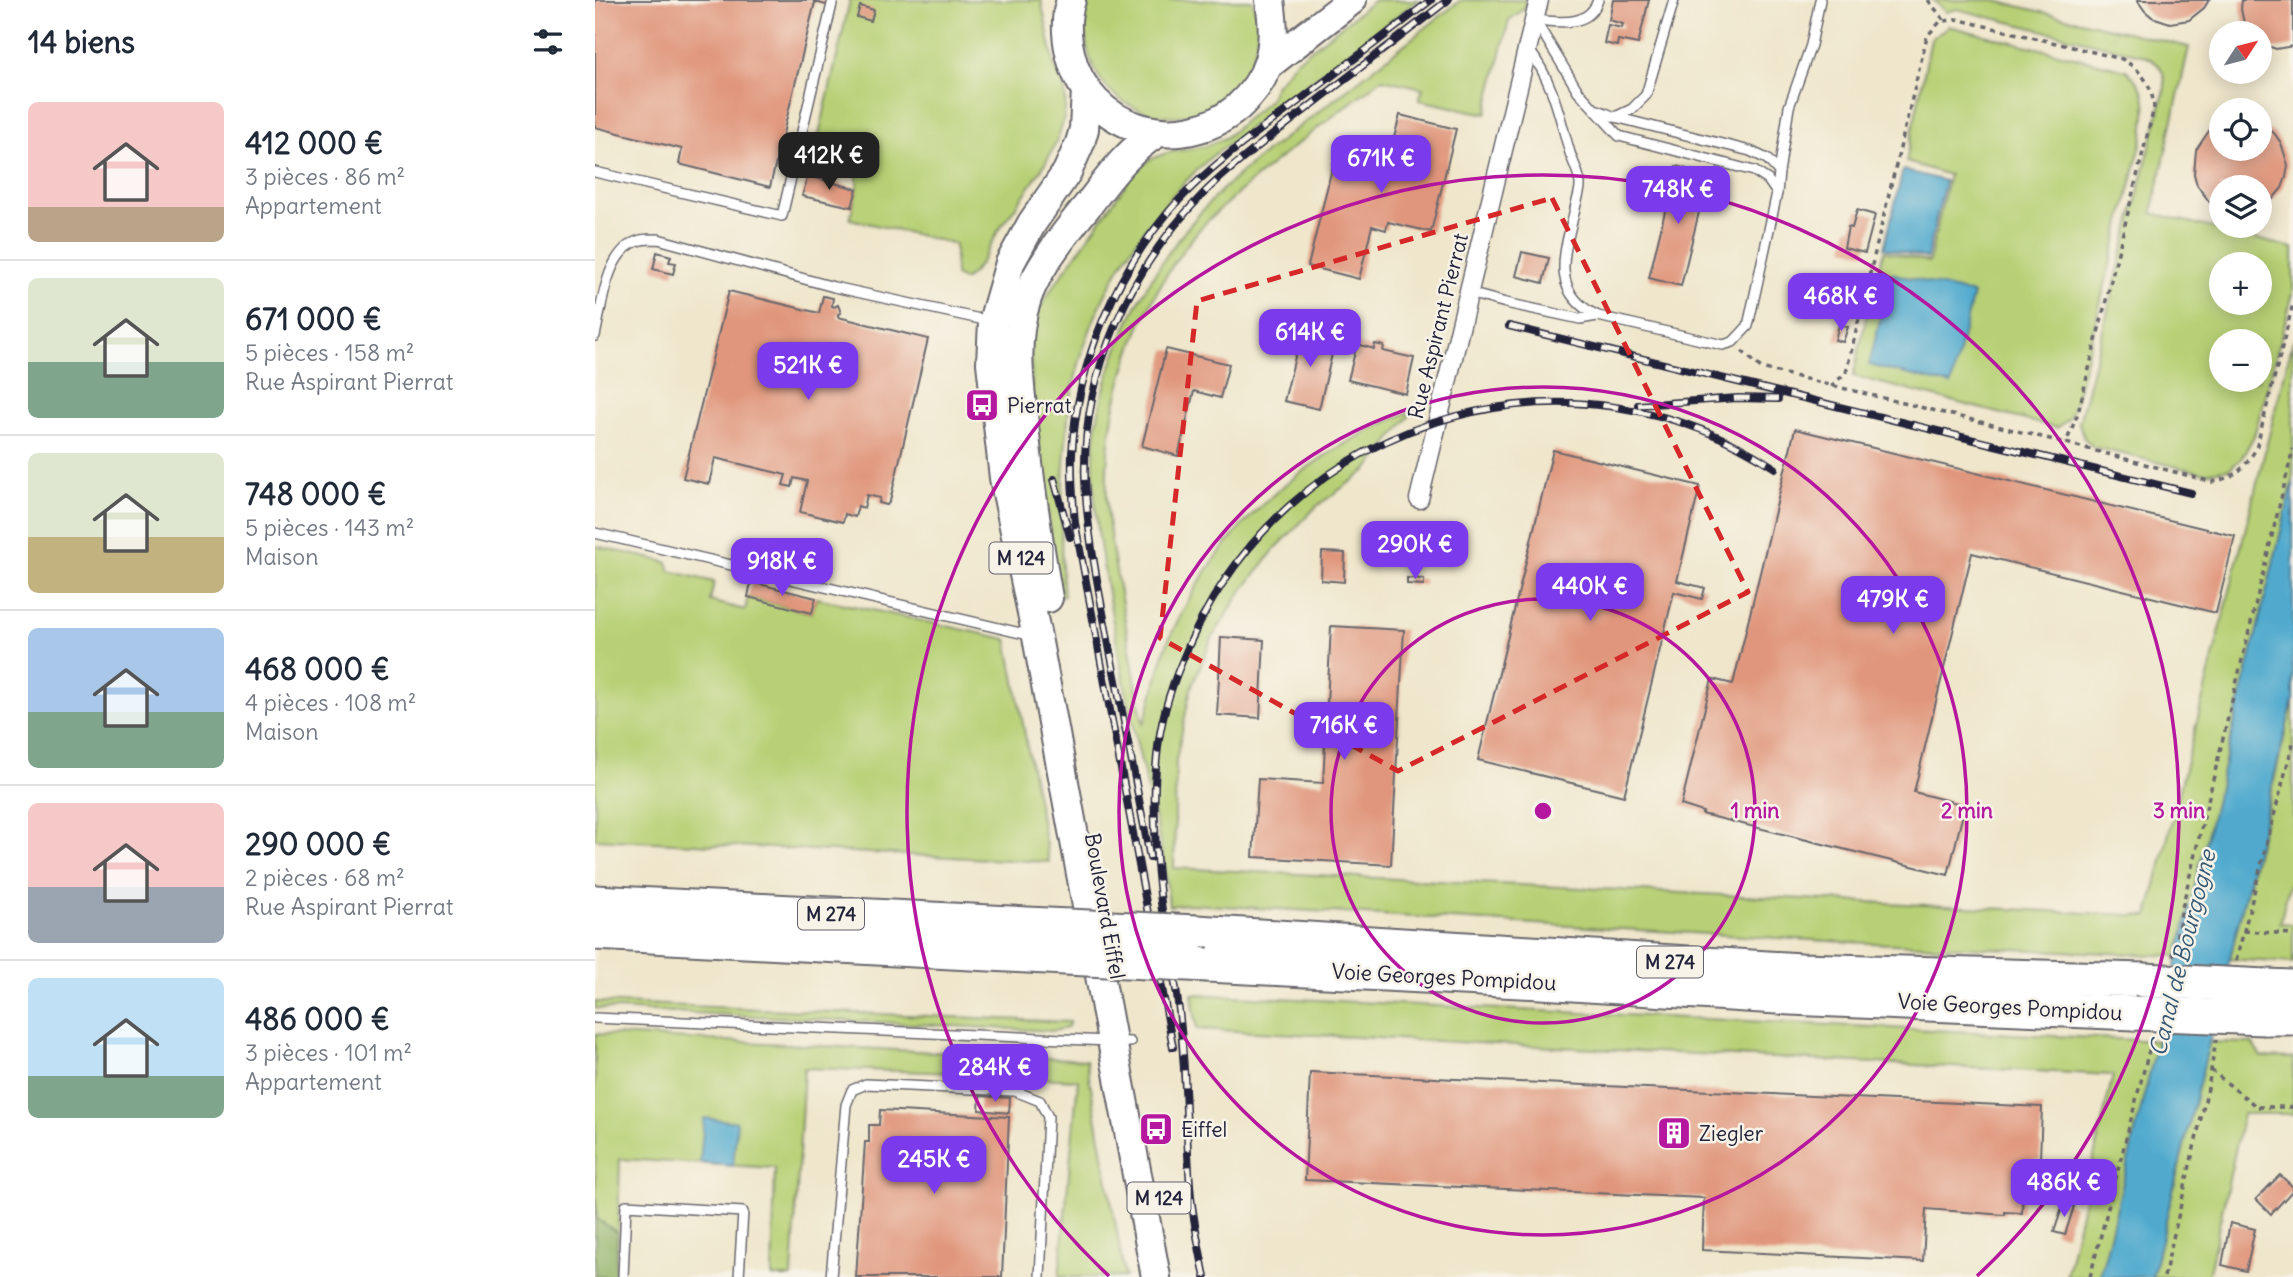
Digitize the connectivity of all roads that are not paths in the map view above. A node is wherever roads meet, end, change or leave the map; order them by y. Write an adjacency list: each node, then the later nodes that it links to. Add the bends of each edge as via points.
1 (833, 0): 16 (lane, via 782,216)
2 (1071, 0): 12 (main road, via 1067,37 1073,65)
3 (1270, 0): 11 (main road, via 1274,33)
4 (1352, 0): 11 (main road)
5 (1539, 0): 9 (street, Rue Aspirant Pierrat)
6 (1598, 0): 9 (lane, via 1588,17 1574,22)
7 (1674, 0): 14 (lane, via 1646,95)
8 (1819, 0): 17 (lane, via 1811,45 1789,107)
9 (1535, 20): 10 (street, Rue Aspirant Pierrat); 13 (lane)
10 (1528, 48): 19 (street, Rue Aspirant Pierrat); 21 (lane, via 1551,87 1580,184 1562,263 1564,278 1572,297)
11 (1268, 65): 15 (main road, via 1251,96 1224,118 1192,131)
12 (1086, 90): 15 (main road, via 1117,119); 22 (main road, M 124, via 1080,143 1010,263)
13 (1595, 109): 14 (lane); 18 (lane, via 1619,136 1754,171)
14 (1615, 117): 17 (lane, via 1749,151 1767,159)
15 (1157, 132): 20 (main road, M 124, via 1112,174 1053,253)
16 (595, 172)
17 (1779, 172): 18 (lane)
18 (1777, 193): 21 (lane, via 1748,326 1733,342 1723,345)
19 (1469, 292): 21 (lane, via 1580,319); 25 (street, Rue Aspirant Pierrat)
20 (1028, 296): 22 (lane); 24 (main road, M 124, via 1021,319)
21 (1598, 316)
22 (992, 322): 23 (lane, via 658,239 625,247 614,261); 24 (lane); 27 (main road, M 124, via 991,363 1004,478)
23 (595, 336)
24 (1018, 364): 32 (main road, Boulevard Eiffel / M 124, via 1037,536)
25 (1419, 499)
26 (595, 533): 27 (lane)
27 (1037, 636): 32 (main road, M 124)
28 (595, 902): 30 (highway, Voie Georges Pompidou / M 274, bridge, via 1197,932 1801,970 2157,972)
29 (595, 933): 30 (highway, Voie Georges Pompidou / M 274, bridge, via 1541,982 2144,1021)
30 (2279, 1002)
31 (595, 1017): 32 (lane)
32 (1121, 1042): 37 (main road, Boulevard Eiffel / M 124); 38 (main road, Boulevard Eiffel / M 124)
33 (623, 1277): 34 (lane, via 626,1205 743,1212)
34 (739, 1277)
35 (831, 1277): 36 (lane, via 846,1105 852,1090 866,1084 1015,1091 1040,1101 1048,1116)
36 (1040, 1277)
37 (1156, 1277)
38 (1174, 1277)

